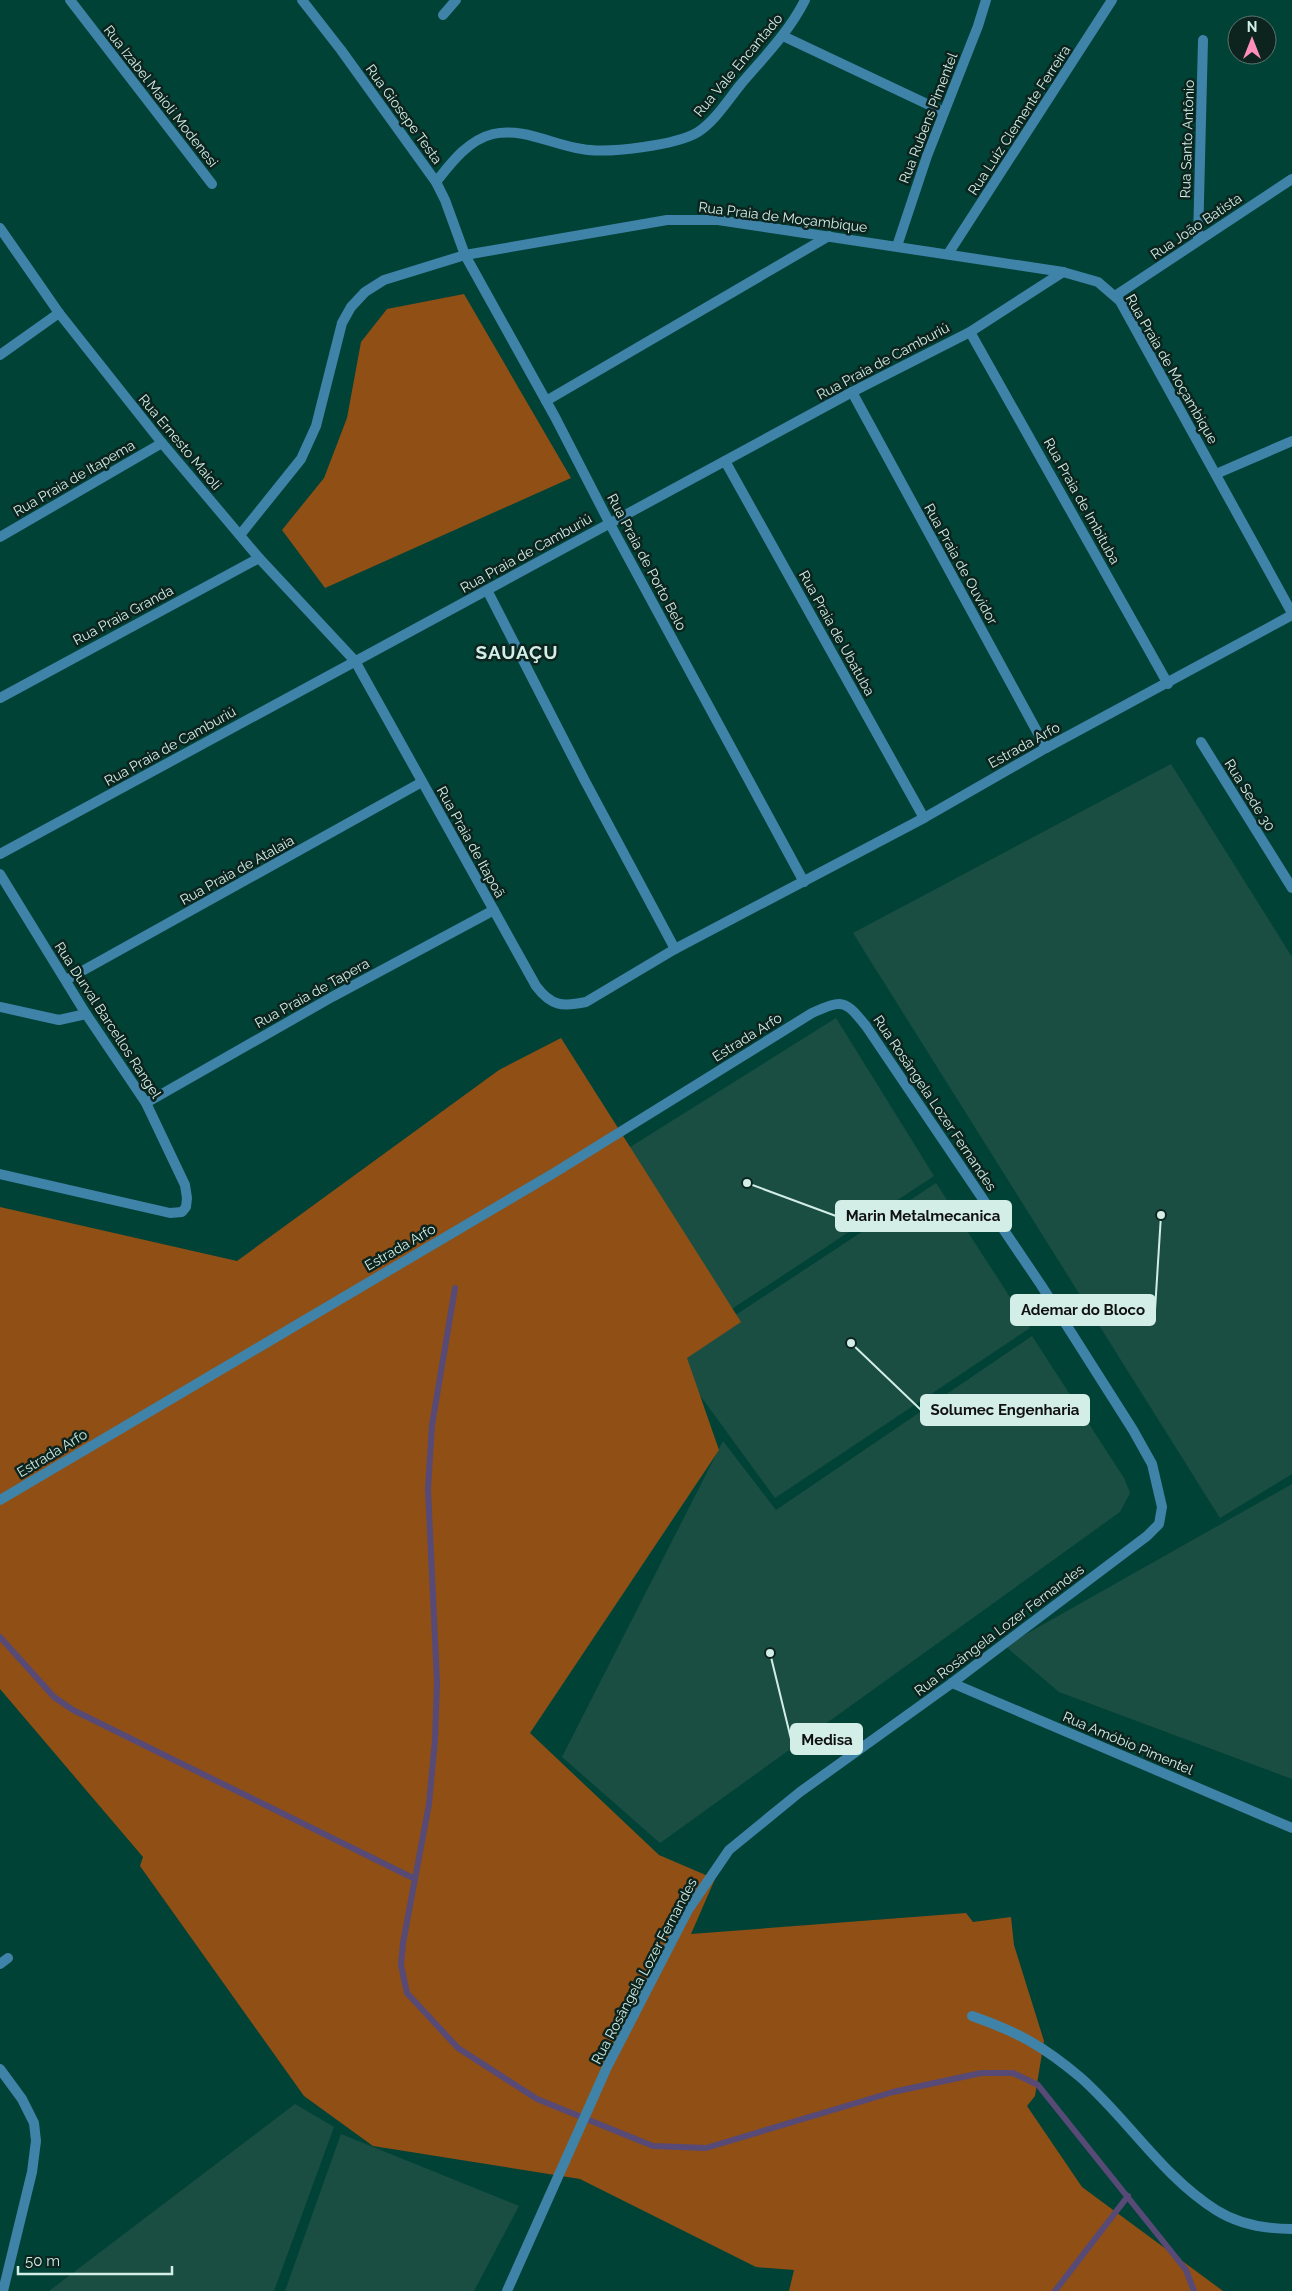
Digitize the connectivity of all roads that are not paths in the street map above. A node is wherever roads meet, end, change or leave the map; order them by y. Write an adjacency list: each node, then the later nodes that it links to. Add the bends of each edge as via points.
1 (70, 0): 13 (street, Rua Izabel Maioli Modenesi)
2 (302, 0): 12 (street, Rua Giosepe Testa)
3 (456, 0): 7 (street)
4 (806, 0): 8 (street, Rua Vale Encantado)
5 (986, 0): 10 (street, Rua Rubens Pimentel)
6 (1112, 0): 18 (street, Rua Luiz Clemente Ferreira)
7 (443, 14)
8 (783, 36): 10 (street); 12 (street, Rua Vale Encantado, via 705,127 686,138 606,151 583,150 515,132 493,134 463,151)
9 (1203, 40): 16 (street, Rua Santo Antônio)
10 (944, 112): 17 (street, Rua Rubens Pimentel)
11 (1292, 179): 16 (street, Rua João Batista)
12 (436, 182): 19 (street, Rua Giosepe Testa)
13 (212, 184)
14 (0, 228): 22 (street, Rua Ernesto Maioli)
15 (829, 236): 17 (street, Rua Praia de Moçambique); 19 (street, Rua Praia de Moçambique, via 718,220 667,220); 26 (street)
16 (1198, 240): 21 (street, Rua João Batista)
17 (897, 246): 18 (street, Rua Praia de Moçambique)
18 (948, 254): 20 (street, Rua Praia de Moçambique)
19 (465, 255): 26 (street, Rua Praia de Porto Belo); 32 (street, Rua Praia de Moçambique, via 384,280 365,292 351,307 333,350 310,441 301,459)
20 (1063, 272): 21 (street, Rua Praia de Moçambique, via 1098,282); 23 (street, Rua Praia de Camburiú)
21 (1115, 296): 30 (street, Rua Praia de Moçambique)
22 (60, 313): 24 (street); 28 (street, Rua Ernesto Maioli)
23 (970, 332): 25 (street, Rua Praia de Camburiú); 38 (street, Rua Praia de Imbituba)
24 (0, 355)
25 (852, 392): 29 (street, Rua Praia de Camburiú); 41 (street, Rua Praia de Ouvidor)
26 (546, 401): 31 (street, Rua Praia de Porto Belo)
27 (1292, 441): 30 (street)
28 (162, 443): 32 (street, Rua Ernesto Maioli); 33 (street, Rua Praia de Itapema)
29 (725, 461): 31 (street, Rua Praia de Camburiú); 43 (street, Rua Praia de Ubatuba)
30 (1216, 474): 36 (street, Rua Praia de Moçambique)
31 (610, 524): 35 (street, Rua Praia de Camburiú); 46 (street, Rua Praia de Porto Belo)
32 (240, 535): 34 (street, Rua Ernesto Maioli)
33 (0, 537)
34 (259, 558): 37 (street, Rua Ernesto Maioli); 39 (street, Rua Praia Granda)
35 (487, 590): 37 (street, Rua Praia de Camburiú); 49 (street)
36 (1292, 614): 38 (street, Estrada Arfo)
37 (355, 661): 42 (street, Rua Praia de Itapoã); 44 (street, Rua Praia de Camburiú)
38 (1168, 684): 41 (street, Estrada Arfo)
39 (0, 698)
40 (1200, 742): 47 (street, Rua Sede 30)
41 (1046, 748): 43 (street, Estrada Arfo)
42 (422, 782): 48 (street, Rua Praia de Itapoã); 50 (street, Rua Praia de Atalaia)
43 (924, 818): 46 (street, Estrada Arfo)
44 (0, 854)
45 (0, 874): 50 (street, Rua Durval Barcellos Rangel)
46 (804, 882): 49 (street, Estrada Arfo)
47 (1292, 888)
48 (494, 910): 51 (street, Rua Praia de Itapoã, via 545,998 562,1005); 55 (street, Rua Praia de Tapera)
49 (674, 949): 51 (street, Estrada Arfo)
50 (66, 980): 54 (street, Rua Durval Barcellos Rangel)
51 (586, 1002)
52 (0, 1007): 54 (street, via 60,1020)
53 (812, 1013): 57 (street, Estrada Arfo, via 554,1172); 58 (street, Rua Rosângela Lozer Fernandes, via 834,1003 843,1004 853,1009 866,1026 1046,1293 1133,1430 1158,1482 1162,1506 1159,1524 1148,1536)
54 (86, 1014): 55 (street, Rua Durval Barcellos Rangel)
55 (146, 1103): 56 (street, Rua Durval Barcellos Rangel, via 184,1185 187,1198 182,1212 170,1213)
56 (0, 1174)
57 (0, 1500)
58 (952, 1683): 59 (street, Rua Amóbio Pimentel); 64 (street, Rua Rosângela Lozer Fernandes, via 764,1820 729,1850 712,1872 688,1910 607,2067)
59 (1292, 1828)
60 (972, 2016): 62 (street, via 1011,2030 1052,2055 1082,2079 1169,2170 1216,2210 1239,2221 1271,2229)
61 (0, 2069): 63 (street, via 34,2122 36,2141 32,2172)
62 (1292, 2229)
63 (2, 2291)
64 (507, 2291)

